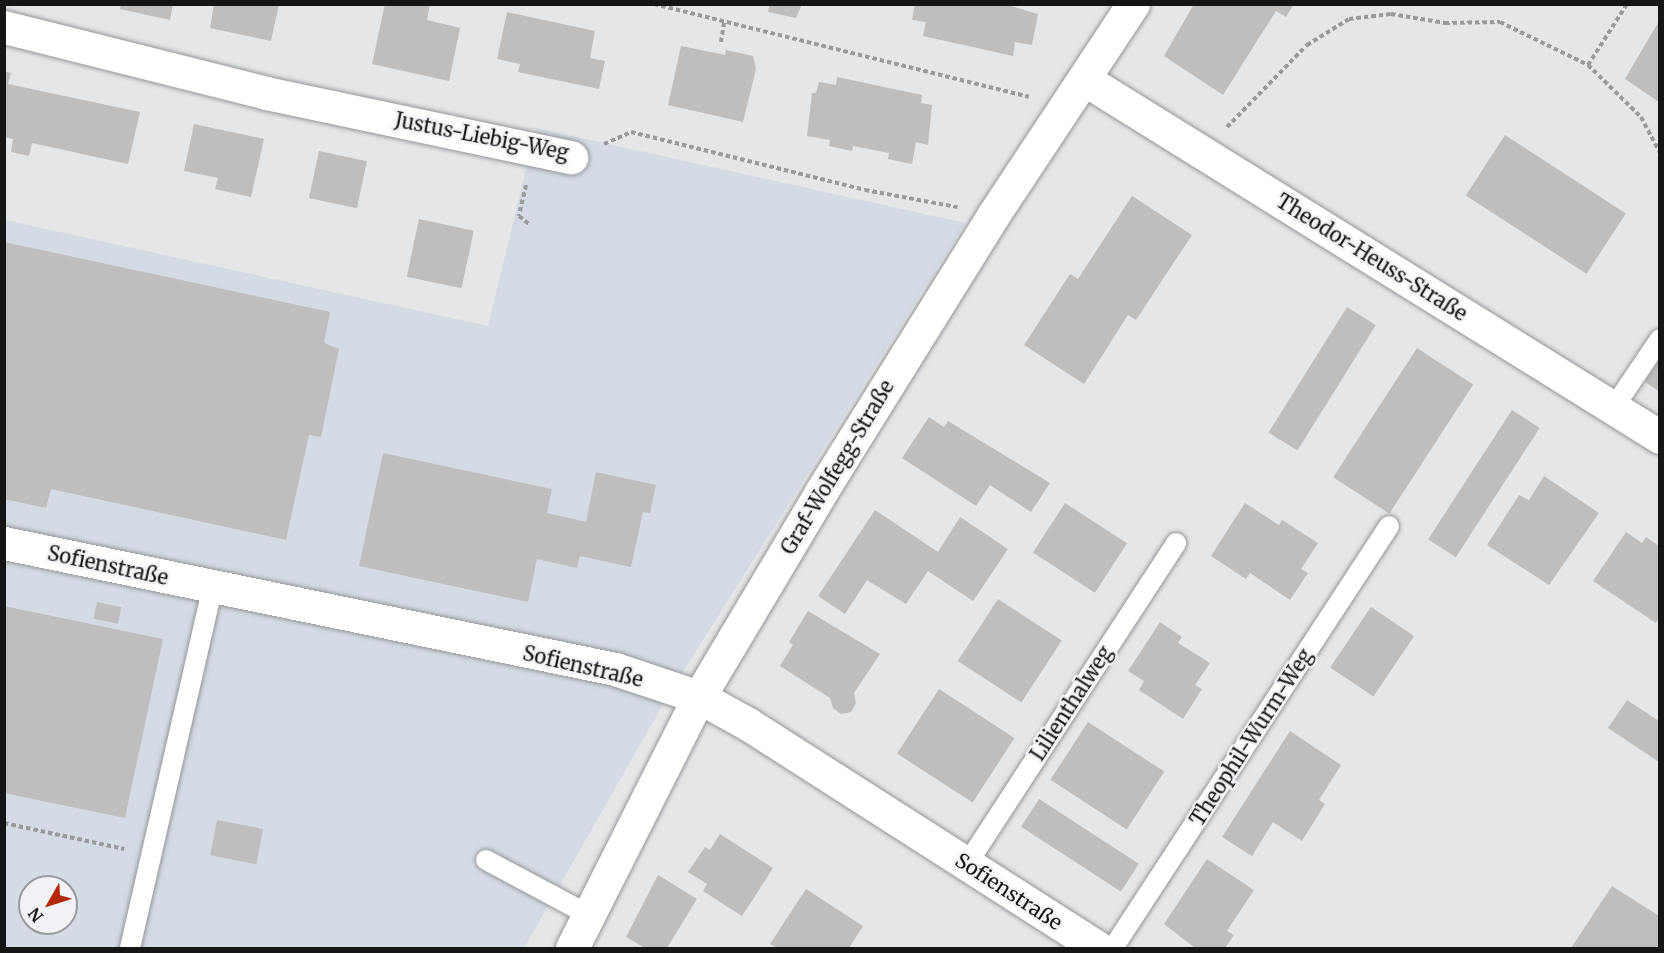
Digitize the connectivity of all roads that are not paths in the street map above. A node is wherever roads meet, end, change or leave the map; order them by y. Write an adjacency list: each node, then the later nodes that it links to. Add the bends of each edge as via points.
1 (1133, 4): 3 (street, Graf-Wolfegg-Straße)
2 (4, 27): 4 (street, Justus-Liebig-Weg, via 266,93)
3 (1084, 79): 6 (street, Theodor-Heuss-Straße); 12 (street, Graf-Wolfegg-Straße, via 994,214)
4 (571, 157)
5 (1659, 339): 6 (lane)
6 (1614, 407): 7 (street, Theodor-Heuss-Straße)
7 (1659, 437)
8 (1389, 526): 19 (lane, Theophil-Wurm-Weg)
9 (4, 543): 11 (street, Sofienstraße)
10 (1176, 543): 14 (lane, Lilienthalweg)
11 (213, 587): 12 (street, Sofienstraße, via 615,669); 16 (lane)
12 (699, 697): 14 (street, Sofienstraße); 15 (street, Graf-Wolfegg-Straße)
13 (486, 860): 15 (lane)
14 (967, 864): 18 (street, Sofienstraße)
15 (589, 915): 17 (street, Graf-Wolfegg-Straße)
16 (130, 948)
17 (572, 948)
18 (1098, 948)
19 (1113, 948)

